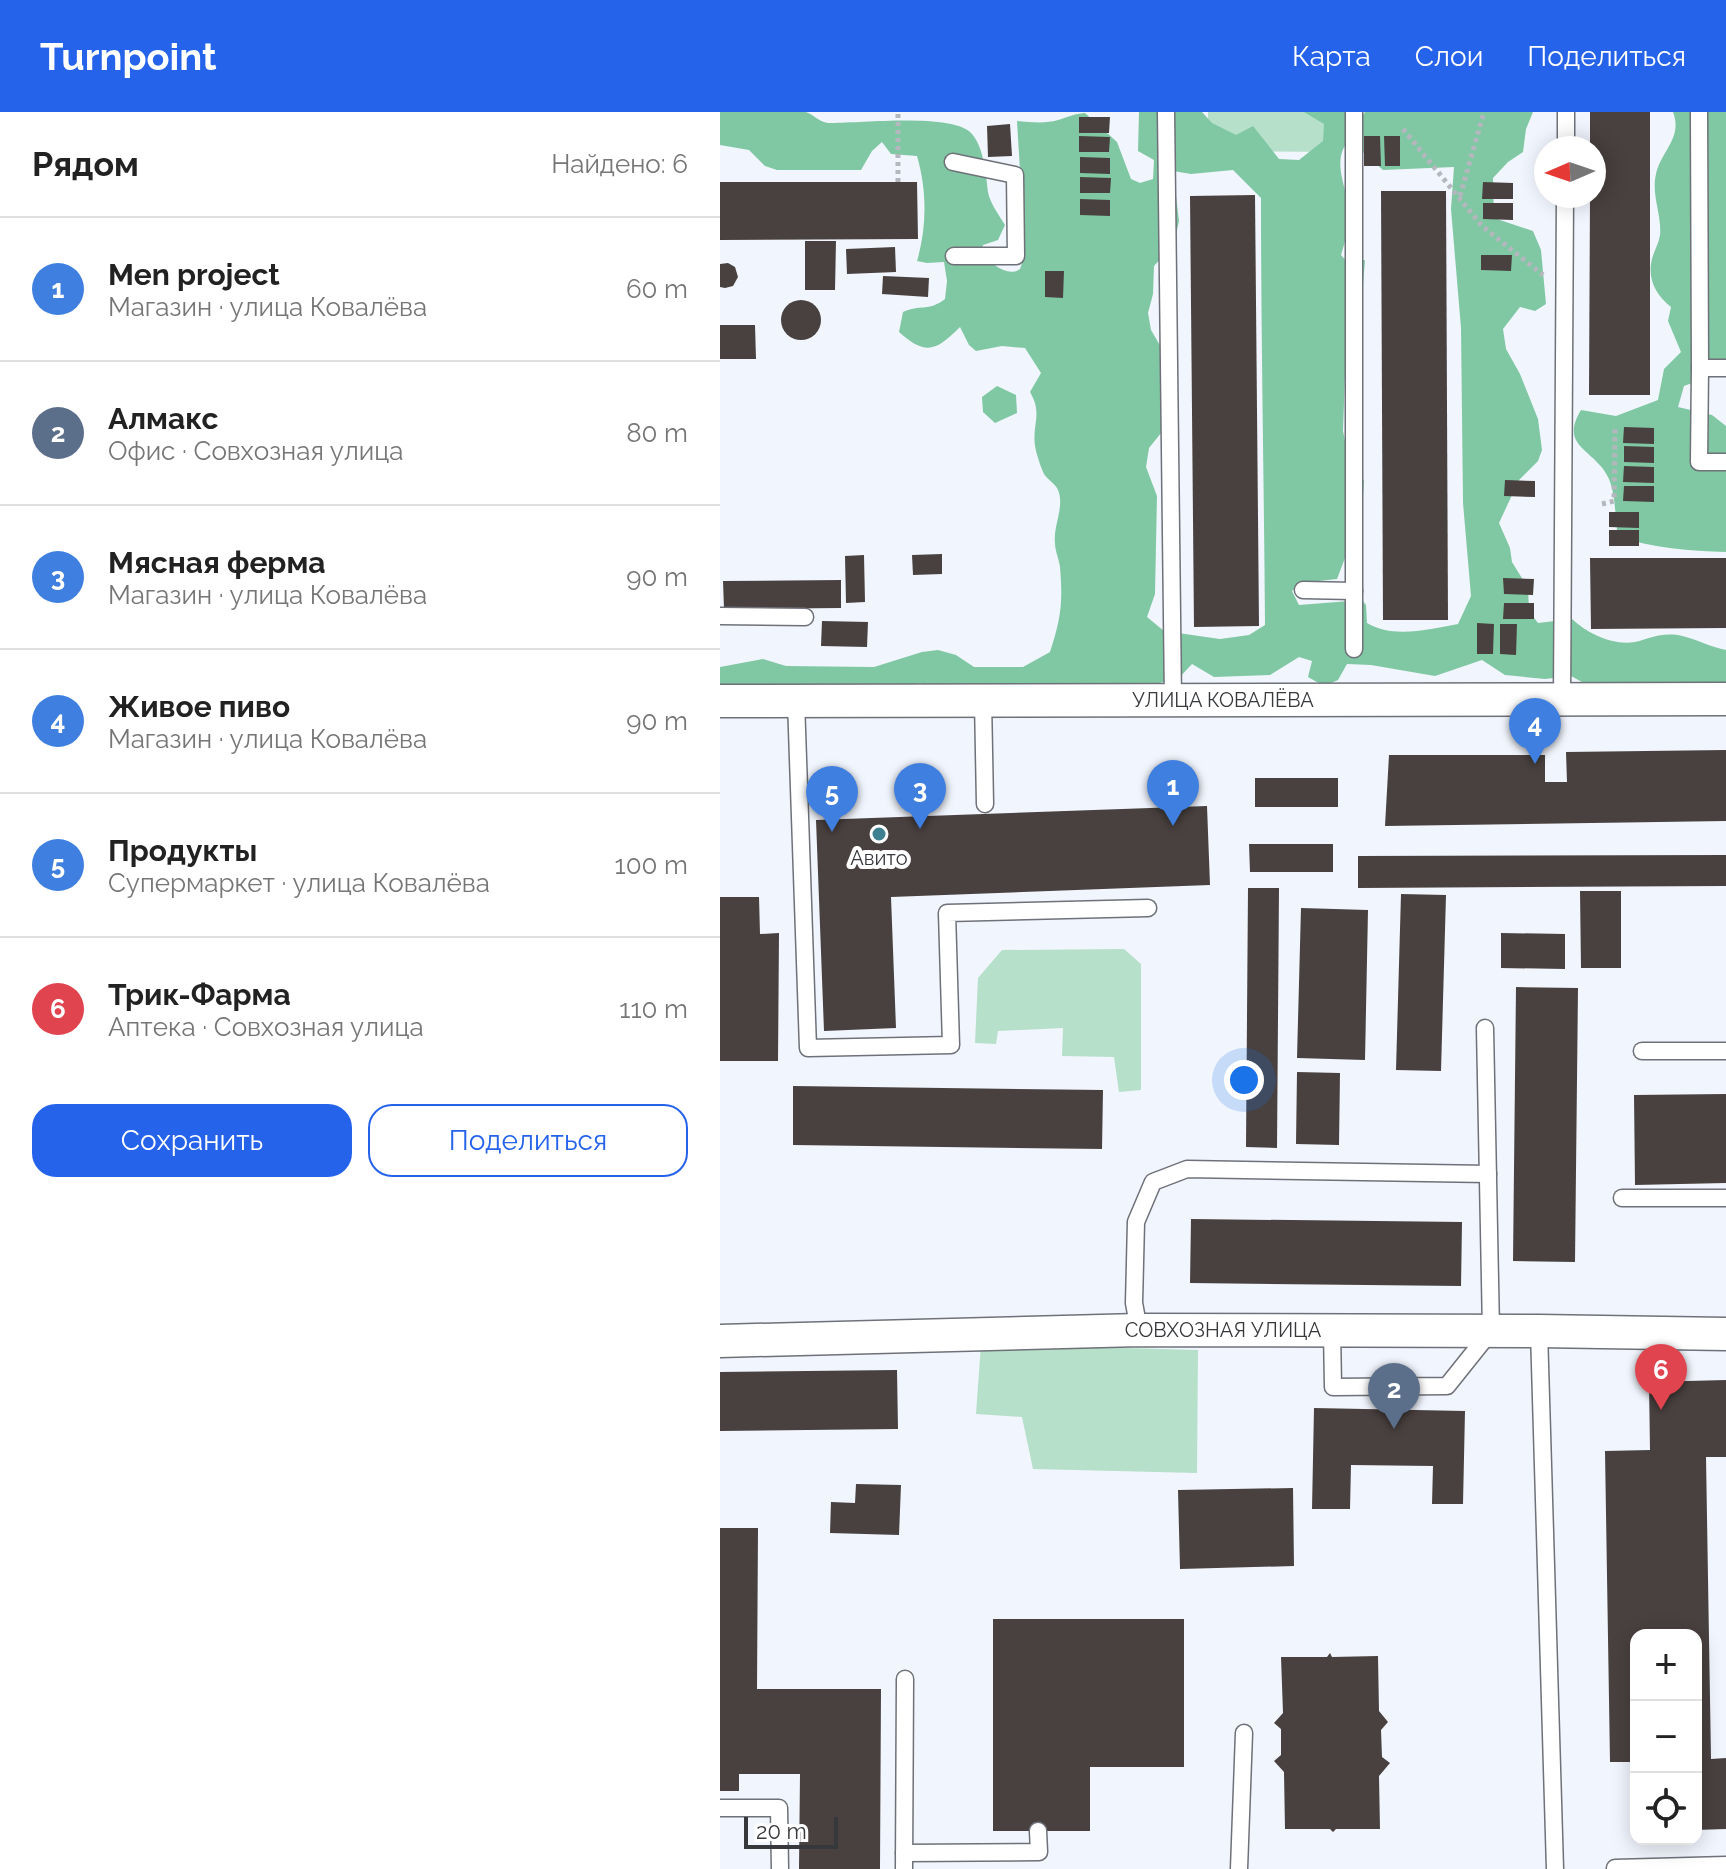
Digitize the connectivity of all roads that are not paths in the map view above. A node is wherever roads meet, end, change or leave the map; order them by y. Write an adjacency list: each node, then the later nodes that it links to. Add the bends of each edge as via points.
1 (1166, 112): 20 (lane)
2 (1354, 112): 13 (lane)
3 (1566, 112): 5 (lane)
4 (1699, 112): 9 (lane)
5 (1566, 136)
6 (953, 162): 8 (lane, via 1015,175 1016,256)
7 (1565, 208): 17 (lane)
8 (954, 256)
9 (1700, 368): 10 (lane); 11 (lane, via 1699,462)
10 (1726, 368)
11 (1726, 462)
12 (1303, 590): 13 (lane)
13 (1354, 591): 16 (lane)
14 (720, 616): 15 (lane)
15 (805, 617)
16 (1354, 649)
17 (1562, 699): 18 (street, УЛИЦА КОВАЛЁВА); 20 (street, УЛИЦА КОВАЛЁВА)
18 (1726, 699)
19 (983, 700): 20 (street, УЛИЦА КОВАЛЁВА); 22 (street, УЛИЦА КОВАЛЁВА); 23 (lane)
20 (1173, 700)
21 (720, 701): 22 (street, УЛИЦА КОВАЛЁВА)
22 (796, 701): 24 (lane, via 808,1048 951,1045 947,913)
23 (985, 804)
24 (1148, 908)
25 (1485, 1028): 28 (lane)
26 (1642, 1051): 27 (lane)
27 (1726, 1051)
28 (1488, 1174): 31 (lane, via 1187,1169 1153,1182 1136,1222 1134,1303); 33 (lane)
29 (1622, 1198): 30 (lane)
30 (1726, 1198)
31 (1139, 1330): 32 (street, СОВХОЗНАЯ УЛИЦА); 36 (street, СОВХОЗНАЯ УЛИЦА)
32 (1332, 1330): 33 (street, СОВХОЗНАЯ УЛИЦА); 33 (lane, via 1333,1387 1447,1386)
33 (1491, 1331): 34 (street, СОВХОЗНАЯ УЛИЦА)
34 (1539, 1331): 35 (street, СОВХОЗНАЯ УЛИЦА); 46 (lane)
35 (1726, 1334)
36 (720, 1341)
37 (905, 1679): 41 (lane)
38 (1244, 1733): 45 (lane)
39 (720, 1808): 44 (lane, via 779,1808)
40 (1038, 1831): 41 (lane, via 1039,1852)
41 (904, 1861)
42 (1726, 1865): 43 (lane)
43 (1615, 1868)
44 (780, 1869)
45 (1239, 1869)
46 (1555, 1869)

